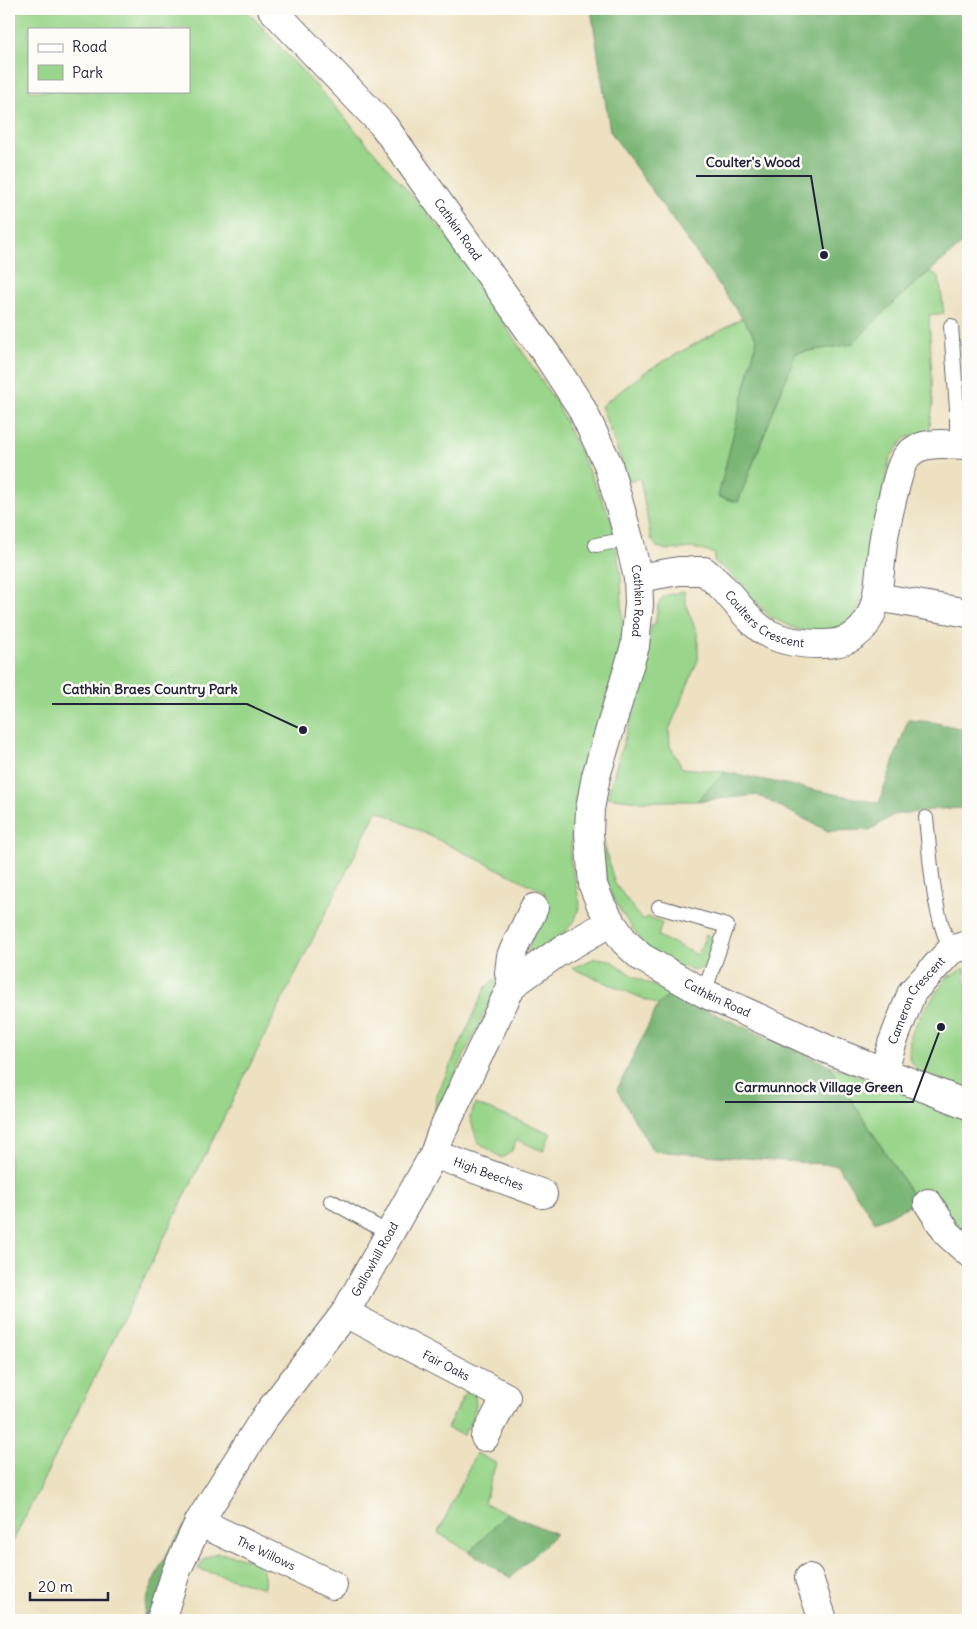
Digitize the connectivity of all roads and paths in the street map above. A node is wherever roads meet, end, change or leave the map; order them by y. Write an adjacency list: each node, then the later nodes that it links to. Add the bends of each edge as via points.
1 (272, 9): 4 (street, Cathkin Road, via 384,126 547,355 581,407 608,464)
2 (951, 326): 3 (lane)
3 (962, 445): 7 (street, Coulters Crescent, via 935,444 915,449 902,463 886,522)
4 (629, 539): 5 (lane); 6 (street, Cathkin Road)
5 (596, 545)
6 (638, 578): 7 (street, Coulters Crescent, via 704,570 749,618 768,633 799,644 844,642 857,634 870,620); 12 (street, Cathkin Road, via 635,646 596,776 590,808 593,885)
7 (877, 596): 8 (street)
8 (968, 613)
9 (926, 818): 13 (lane, via 934,893 944,934)
10 (659, 907): 15 (lane, via 727,926)
11 (534, 908): 14 (street, via 512,956 509,973)
12 (611, 922): 14 (street, Gallowhill Road, via 556,953); 15 (street, Cathkin Road, via 624,941 642,958)
13 (960, 948): 16 (street, Cameron Crescent, via 912,992)
14 (512, 985): 18 (street, Gallowhill Road)
15 (704, 993): 16 (street, Cathkin Road)
16 (883, 1073): 17 (street, Cathkin Road)
17 (968, 1105)
18 (434, 1154): 19 (street, High Beeches); 22 (street, Gallowhill Road)
19 (543, 1194)
20 (331, 1201): 22 (lane)
21 (928, 1203): 23 (street, via 948,1234)
22 (390, 1234): 24 (street, Gallowhill Road)
23 (968, 1252)
24 (345, 1313): 25 (street, Fair Oaks, via 506,1397); 26 (street, Gallowhill Road, via 265,1416)
25 (485, 1437)
26 (198, 1522): 28 (street, The Willows); 29 (street, Gallowhill Road, via 176,1572)
27 (809, 1578): 30 (street)
28 (333, 1585)
29 (161, 1620)
30 (823, 1620)

